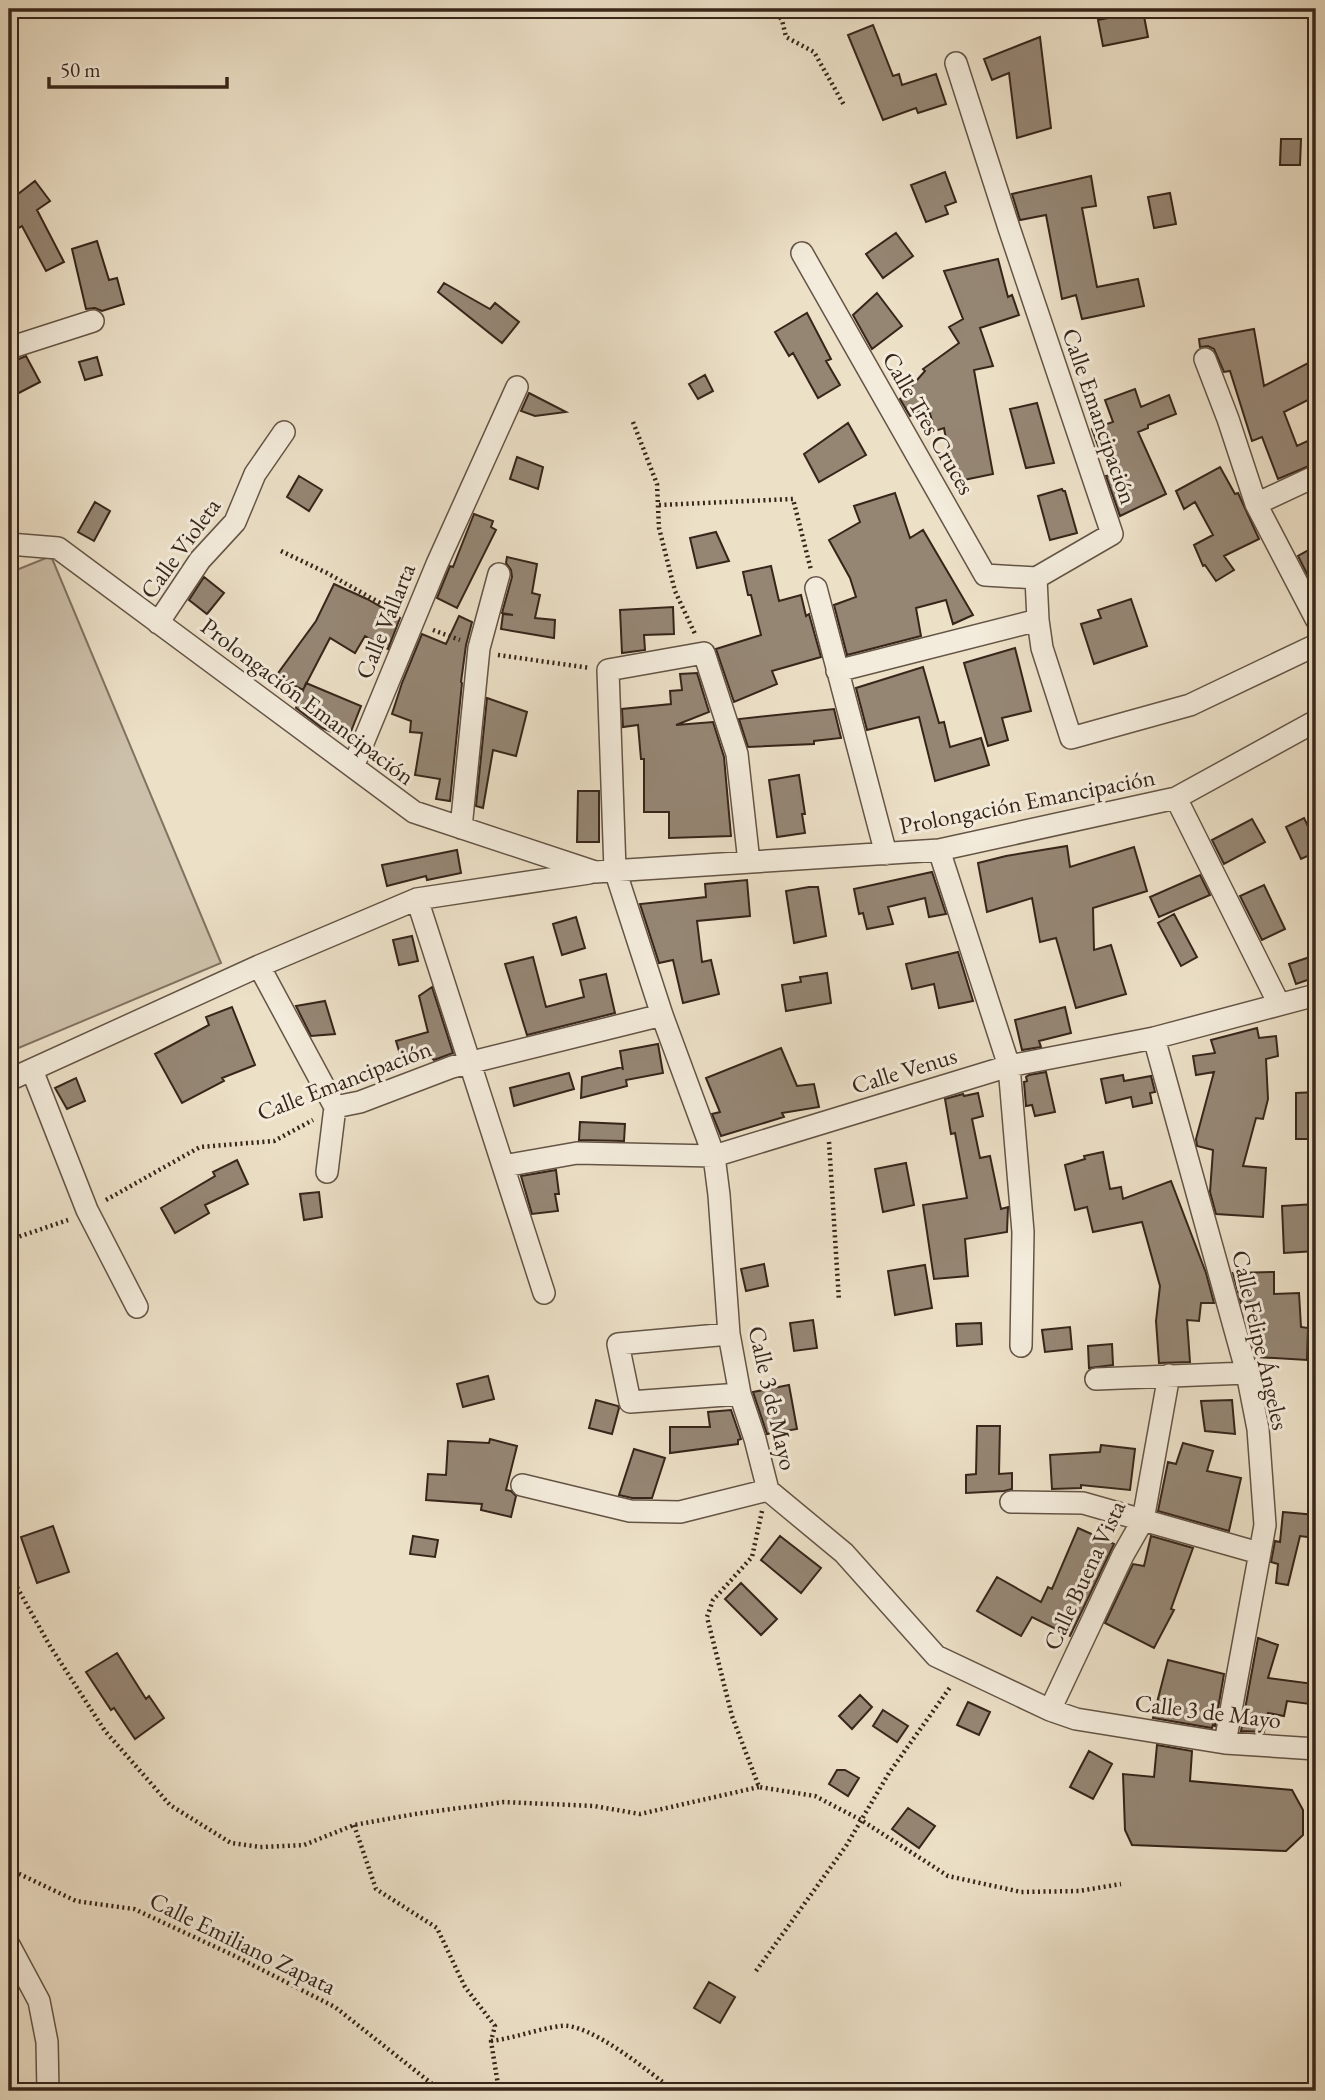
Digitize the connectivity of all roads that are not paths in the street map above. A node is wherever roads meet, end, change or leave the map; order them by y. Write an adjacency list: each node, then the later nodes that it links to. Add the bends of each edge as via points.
1 (956, 63): 12 (street, Calle Emancipación, via 1112,534)
2 (802, 253): 12 (street, Calle Tres Cruces, via 985,575)
3 (93, 321): 4 (street)
4 (9, 348)
5 (1205, 359): 9 (street)
6 (517, 387): 20 (street, Calle Vallarta)
7 (284, 432): 16 (street, Calle Violeta, via 255,474 235,522 200,560)
8 (1316, 476): 9 (street)
9 (1256, 504): 14 (street)
10 (9, 544): 16 (street, Prolongación Emancipación, via 58,548)
11 (499, 574): 22 (street, via 479,648)
12 (1036, 578): 15 (street)
13 (816, 588): 18 (street)
14 (1316, 619)
15 (1038, 620): 17 (street, via 1042,648 1071,738 1190,705); 18 (street)
16 (158, 622): 20 (street, Prolongación Emancipación)
17 (1316, 645)
18 (837, 671): 24 (street)
19 (1316, 721): 21 (street, Prolongación Emancipación)
20 (353, 767): 22 (street, Prolongación Emancipación, via 414,812)
21 (1176, 799): 23 (street, Prolongación Emancipación); 30 (street)
22 (461, 828): 26 (street, Prolongación Emancipación)
23 (939, 850): 24 (street, Prolongación Emancipación); 34 (street)
24 (886, 854): 25 (street, Prolongación Emancipación)
25 (749, 862): 26 (street, Prolongación Emancipación); 26 (street, Calle 3 de Mayo, via 737,754 704,653 608,670)
26 (605, 871): 27 (street, Prolongación Emancipación); 31 (street, Calle 3 de Mayo)
27 (417, 900): 28 (street, Prolongación Emancipación); 33 (street, Calle Emancipación)
28 (259, 966): 35 (street, Prolongación Emancipación); 37 (street)
29 (1316, 995): 30 (street, Calle Venus)
30 (1279, 1004): 32 (street, Calle Venus)
31 (662, 1015): 33 (street, Calle Emancipación); 38 (street, Calle 3 de Mayo)
32 (1154, 1038): 34 (street, Calle Venus); 45 (street, Calle Felipe Ángeles)
33 (468, 1062): 37 (street, Calle Emancipación); 39 (street, Calle Emancipación)
34 (1009, 1066): 38 (street, Calle Venus); 44 (street, via 1023,1232)
35 (32, 1070): 36 (street, Prolongación Emancipación); 42 (street, via 87,1210)
36 (9, 1080)
37 (335, 1107): 40 (street)
38 (714, 1156): 39 (street, Calle Venus, via 577,1153); 43 (street, Calle 3 de Mayo)
39 (504, 1166): 41 (street, Calle Emancipación)
40 (327, 1171)
41 (544, 1293)
42 (137, 1307)
43 (729, 1334): 48 (street, Calle 3 de Mayo); 48 (street, via 618,1344 630,1402)
44 (1021, 1346)
45 (1247, 1373): 46 (street); 53 (street, Calle Felipe Ángeles, via 1258,1429 1265,1525)
46 (1169, 1376): 47 (street); 52 (street, Calle Buena Vista)
47 (1096, 1379)
48 (740, 1394): 50 (street, Calle 3 de Mayo)
49 (522, 1485): 50 (street, via 630,1510 680,1512)
50 (768, 1490): 54 (street, Calle 3 de Mayo, via 844,1553 936,1656)
51 (1011, 1502): 52 (street, via 1083,1503)
52 (1143, 1520): 53 (street); 54 (street, Calle Buena Vista)
53 (1259, 1553): 55 (street, Calle Felipe Ángeles)
54 (1050, 1710): 55 (street, Calle 3 de Mayo, via 1076,1719)
55 (1225, 1743): 56 (street, Calle 3 de Mayo)
56 (1316, 1749)
57 (9, 1945): 58 (street, via 39,2001 47,2042)
58 (48, 2091)

